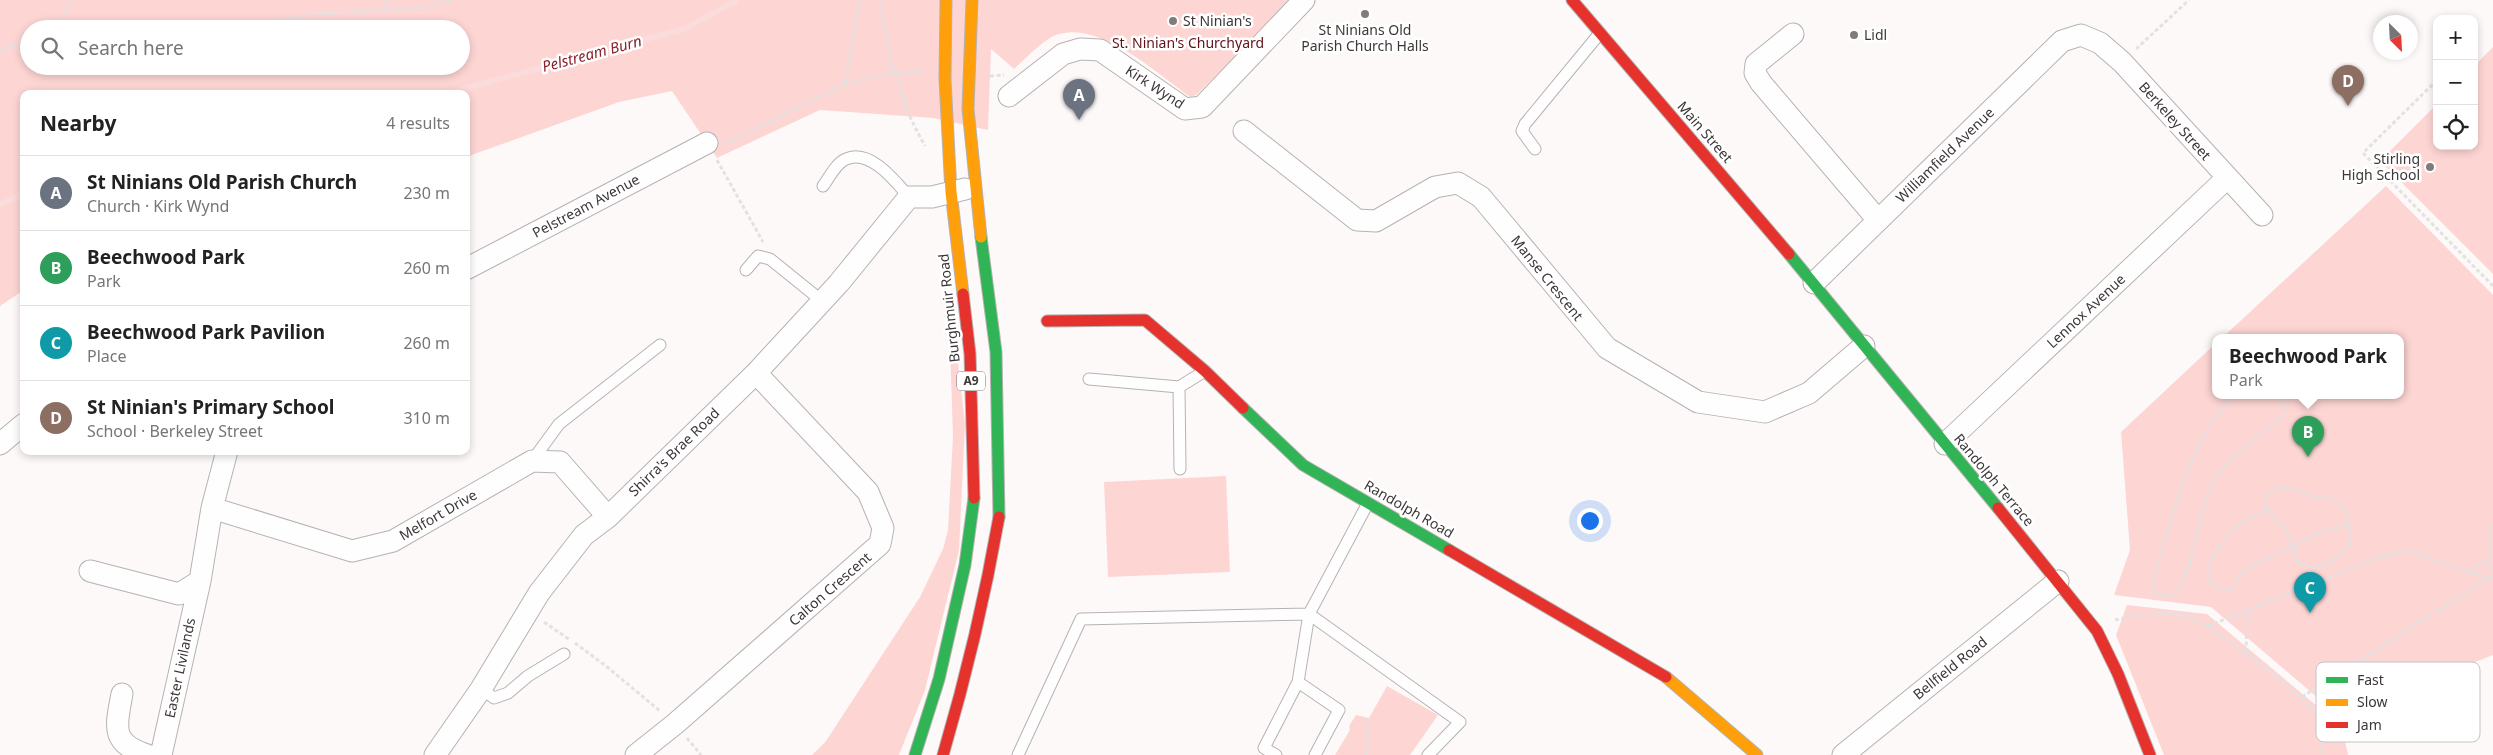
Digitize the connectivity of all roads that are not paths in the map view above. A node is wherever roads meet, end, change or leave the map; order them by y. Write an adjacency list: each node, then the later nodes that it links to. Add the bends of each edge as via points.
1 (946, 0): 15 (main road, Burghmuir Road / A9, via 945,79)
2 (972, 0): 14 (main road, A9, via 968,109)
3 (1304, 0): 8 (street, Kirk Wynd, via 1202,107 1185,109 1100,50 1080,49 1063,54)
4 (1572, 0): 5 (main road, Main Street)
5 (1600, 33): 11 (lane, via 1524,124 1522,131); 21 (main road, Main Street)
6 (1793, 34): 18 (street, via 1756,64 1755,73)
7 (2081, 34): 12 (street, Berkeley Street, via 2100,42 2122,62); 18 (street, Williamfield Avenue, via 2062,41)
8 (1009, 96)
9 (1244, 131): 25 (street, Manse Crescent, via 1357,220 1376,221 1436,187 1458,183 1481,197 1606,348 1698,402 1765,412 1809,393)
10 (710, 147): 19 (street, Pelstream Avenue)
11 (1535, 149)
12 (2227, 178): 17 (street, Berkeley Street); 32 (street, Lennox Avenue)
13 (823, 186): 16 (lane, via 844,159 853,157 871,162)
14 (975, 186): 15 (street); 52 (main road, A9, via 996,352 1000,510 958,705)
15 (951, 192): 16 (street); 51 (main road, Burghmuir Road / A9, via 970,354 974,508 939,679)
16 (910, 197): 22 (street, Shirra's Brae Road)
17 (2262, 215)
18 (1878, 220): 21 (street, Williamfield Avenue)
19 (470, 267)
20 (746, 270): 22 (lane, via 758,256 770,259)
21 (1814, 282): 25 (main road, Randolph Terrace)
22 (822, 302): 27 (street, Shirra's Brae Road)
23 (1047, 321): 26 (main road, Randolph Road, via 1145,320)
24 (660, 345): 34 (lane, via 559,424)
25 (1864, 346): 32 (main road, Randolph Terrace)
26 (1204, 371): 29 (lane); 36 (main road, Randolph Road, via 1303,465)
27 (756, 373): 38 (street, Shirra's Brae Road); 50 (street, Calton Crescent, via 868,492 883,528 880,544)
28 (1089, 380): 29 (lane)
29 (1179, 387): 35 (lane)
30 (20, 427): 31 (street)
31 (0, 444)
32 (1945, 444): 41 (main road, Randolph Terrace)
33 (226, 455): 37 (street)
34 (532, 460): 37 (street, Melfort Drive, via 393,541 352,551); 38 (street, via 560,462)
35 (1180, 469)
36 (1368, 502): 42 (lane); 57 (main road, Randolph Road, via 1672,681)
37 (212, 508): 40 (street)
38 (608, 517): 45 (street, Shirra's Brae Road, via 584,535 539,593)
39 (90, 571): 40 (street, via 179,594)
40 (200, 581): 48 (street, Easter Livilands)
41 (2058, 581): 58 (street, Bellfield Road); 59 (main road, Randolph Terrace, via 2097,631)
42 (1309, 614): 44 (lane); 53 (lane, via 1081,619); 56 (lane, via 1460,722)
43 (564, 654): 45 (lane, via 528,676 508,693 494,698)
44 (1298, 682): 54 (lane, via 1264,748); 55 (lane, via 1339,710)
45 (481, 689): 49 (street, Shirra's Brae Road)
46 (122, 694): 47 (street, via 118,733 124,744)
47 (147, 755)
48 (161, 755)
49 (435, 755)
50 (636, 755)
51 (915, 755)
52 (943, 755)
53 (1018, 755)
54 (1276, 755)
55 (1315, 755)
56 (1428, 755)
57 (1757, 755)
58 (1843, 755)
59 (2150, 755)

